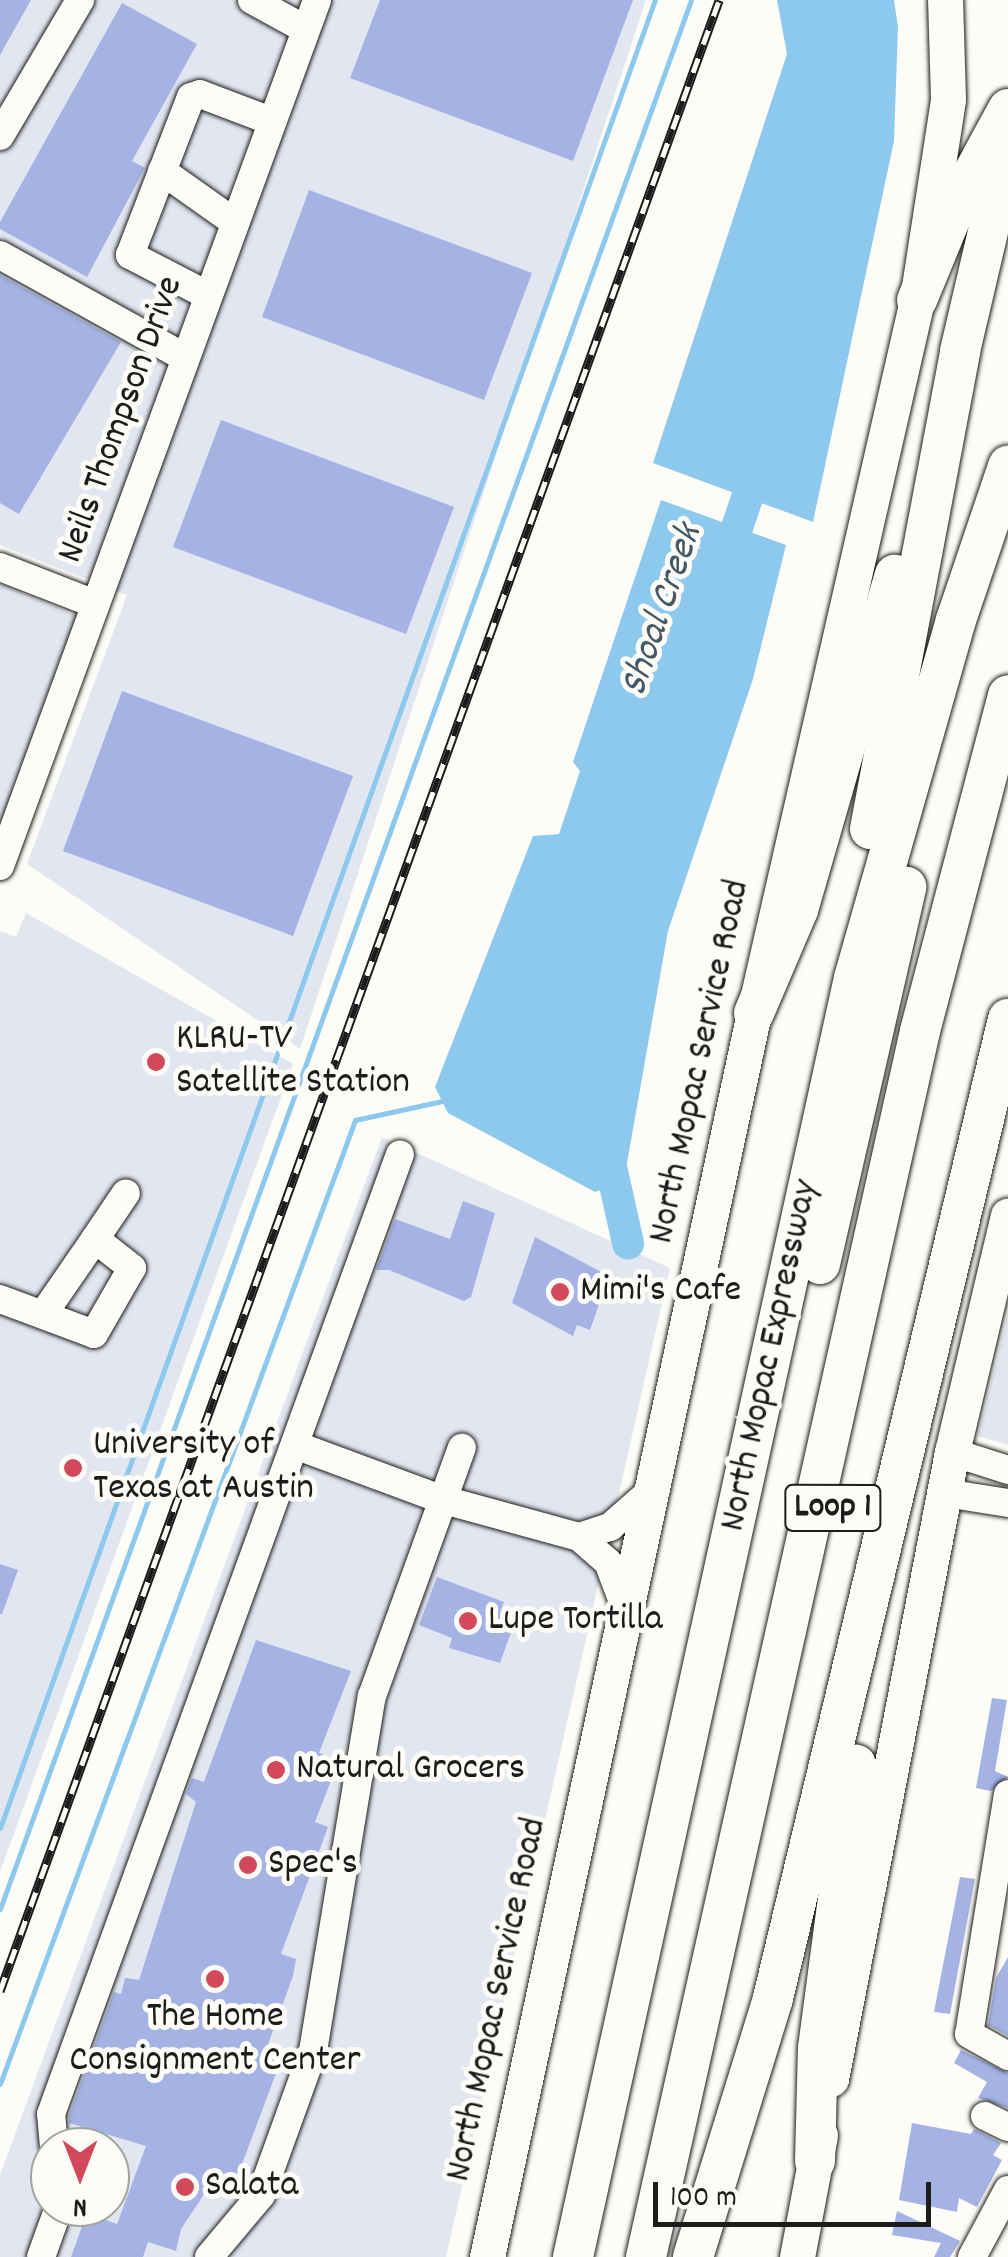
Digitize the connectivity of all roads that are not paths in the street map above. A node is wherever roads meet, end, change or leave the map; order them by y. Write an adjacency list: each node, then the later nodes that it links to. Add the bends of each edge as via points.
1 (80, 0): 8 (street)
2 (252, 0): 5 (street)
3 (317, 0): 5 (street, Neils Thompson Drive)
4 (945, 0): 14 (main road, North Mopac Service Road, via 948,99)
5 (306, 29): 7 (street, Neils Thompson Drive)
6 (1008, 109): 14 (highway, via 957,203)
7 (271, 122): 10 (street, via 194,94); 11 (street, Neils Thompson Drive)
8 (0, 136)
9 (1008, 147): 15 (highway)
10 (162, 172): 11 (street); 13 (street, via 130,259)
11 (234, 222): 13 (street, Neils Thompson Drive)
12 (0, 254): 16 (street)
13 (207, 294): 16 (street, Neils Thompson Drive)
14 (917, 300): 26 (main road, North Mopac Service Road)
15 (960, 351): 25 (highway, via 860,872); 26 (highway, via 936,411 798,910)
16 (184, 357): 20 (street, Neils Thompson Drive)
17 (1008, 466): 25 (highway, North Mopac Expressway / Loop 1, via 956,620)
18 (1008, 537): 55 (highway, via 936,774 874,1022)
19 (0, 567): 20 (street)
20 (94, 604): 23 (street, Neils Thompson Drive)
21 (1008, 695): 56 (highway, via 920,1031)
22 (1008, 761): 57 (highway, Loop 1, via 942,1020)
23 (8, 818): 24 (street, Neils Thompson Drive)
24 (0, 866)
25 (854, 978): 54 (highway, North Mopac Expressway / Loop 1)
26 (754, 1012): 38 (main road, North Mopac Service Road)
27 (1008, 1019): 39 (highway)
28 (400, 1154): 34 (street)
29 (126, 1194): 31 (street)
30 (1008, 1216): 36 (main road)
31 (95, 1238): 33 (street); 33 (street, via 132,1268 94,1334)
32 (0, 1299): 33 (street)
33 (44, 1314)
34 (295, 1445): 41 (street); 47 (street, via 52,2114)
35 (462, 1448): 41 (street)
36 (952, 1452): 37 (street); 40 (main road)
37 (1008, 1470)
38 (651, 1491): 43 (street, via 610,1527); 44 (main road, North Mopac Service Road)
39 (899, 1494): 48 (highway, via 844,1828 818,2048); 58 (highway, via 774,1998)
40 (945, 1494): 42 (street); 48 (main road)
41 (444, 1500): 43 (street); 52 (street, via 372,1696 313,2051 261,2195)
42 (1008, 1503)
43 (579, 1537): 44 (street, via 608,1562)
44 (625, 1607): 53 (main road, North Mopac Service Road)
45 (1008, 1794): 46 (street, via 969,2034)
46 (1008, 2056)
47 (53, 2127)
48 (816, 2161): 59 (main road)
49 (1008, 2190): 60 (street)
50 (52, 2227): 51 (street)
51 (41, 2257)
52 (208, 2257)
53 (487, 2257)
54 (573, 2257)
55 (597, 2257)
56 (646, 2257)
57 (666, 2257)
58 (693, 2257)
59 (798, 2257)
60 (972, 2257)

